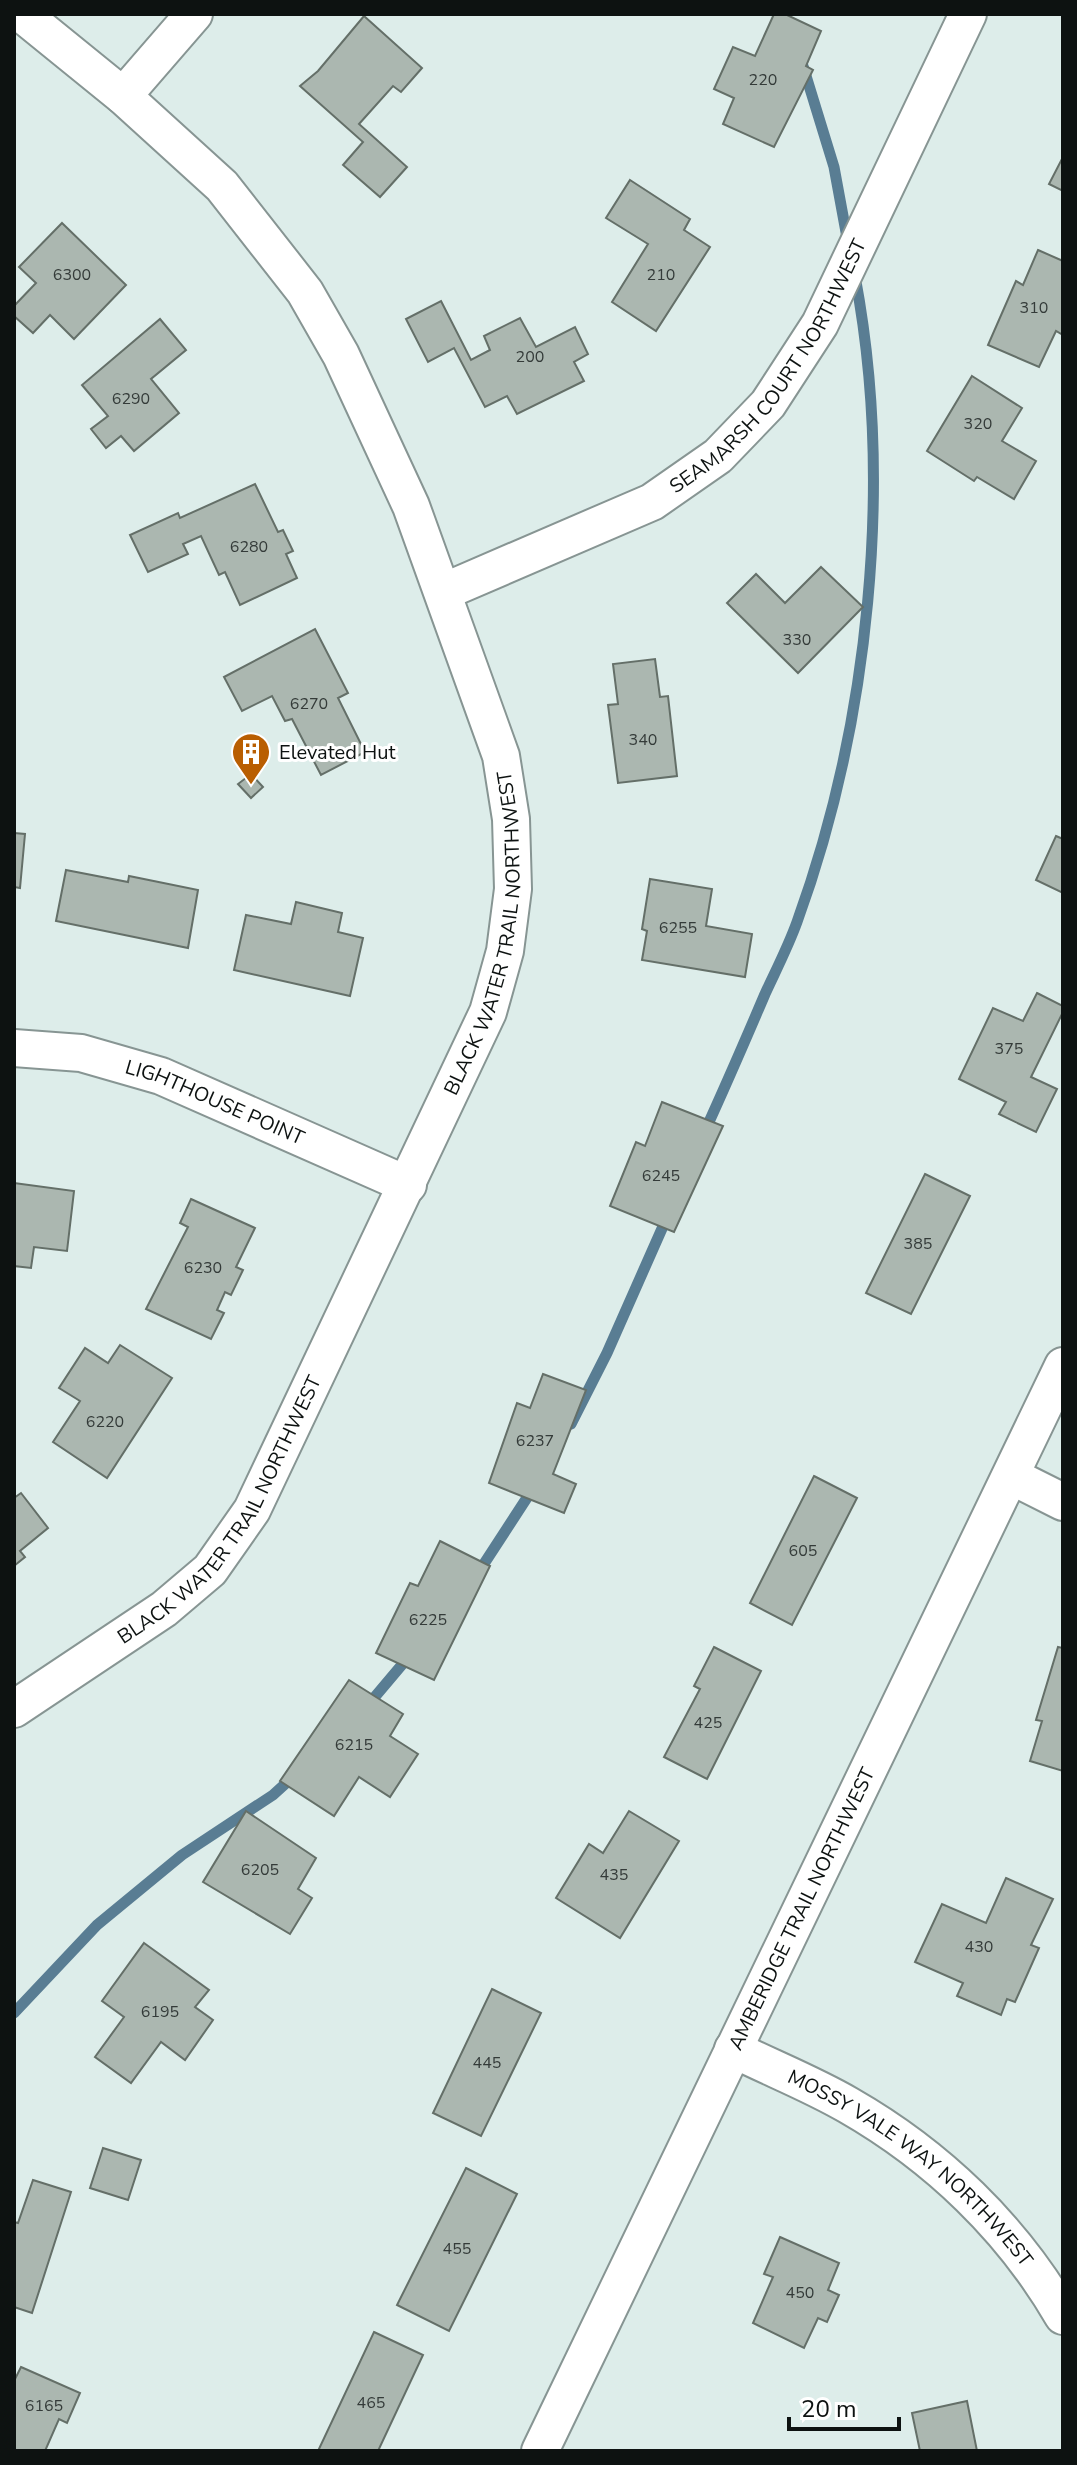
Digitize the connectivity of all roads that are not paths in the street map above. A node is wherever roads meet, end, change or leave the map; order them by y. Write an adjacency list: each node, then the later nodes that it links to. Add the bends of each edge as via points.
1 (22, 14): 4 (street, BLACK WATER TRAIL NORTHWEST)
2 (194, 14): 4 (street)
3 (968, 14): 5 (street, SEAMARSH COURT NORTHWEST, via 820,324 768,404 718,456 652,502)
4 (123, 96): 5 (street, BLACK WATER TRAIL NORTHWEST, via 222,186 305,292 411,506)
5 (443, 592): 7 (street, BLACK WATER TRAIL NORTHWEST, via 501,756 511,819 513,889 505,951 488,1012)
6 (14, 1048): 7 (street, LIGHTHOUSE POINT, via 81,1053 161,1076)
7 (408, 1185): 11 (street, BLACK WATER TRAIL NORTHWEST, via 252,1510 210,1570 164,1609)
8 (1063, 1366): 9 (street, AMBERIDGE TRAIL NORTHWEST)
9 (1011, 1476): 10 (street); 12 (street, AMBERIDGE TRAIL NORTHWEST)
10 (1063, 1502)
11 (14, 1709)
12 (733, 2049): 13 (street, MOSSY VALE WAY NORTHWEST, via 848,2105 915,2148 983,2208 1041,2277); 14 (street, AMBERIDGE TRAIL NORTHWEST)
13 (1063, 2316)
14 (540, 2451)

